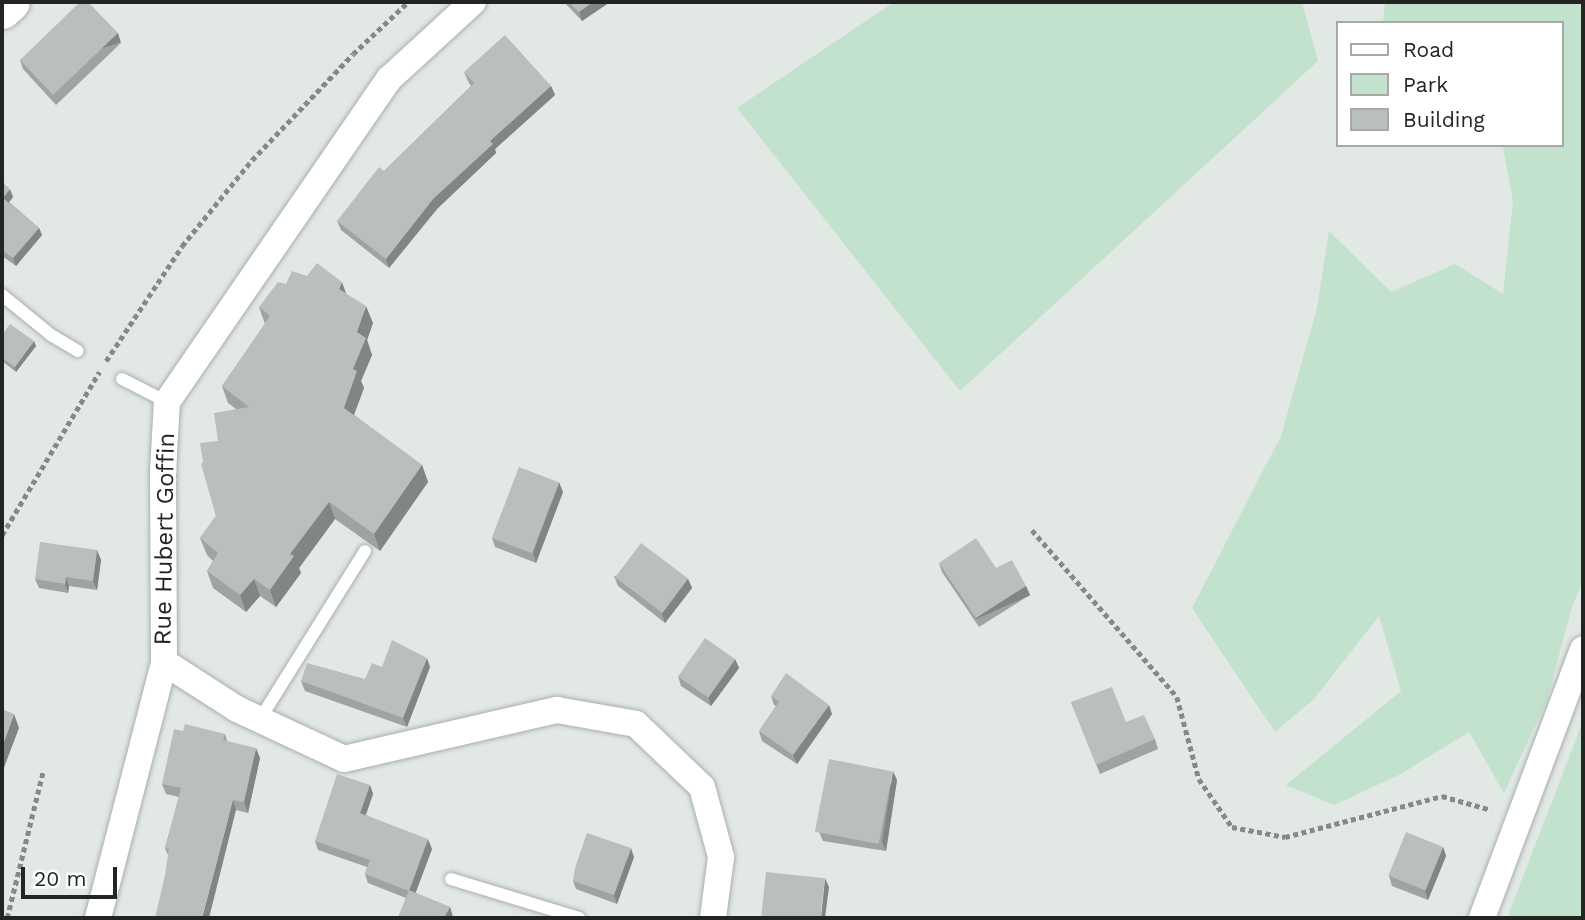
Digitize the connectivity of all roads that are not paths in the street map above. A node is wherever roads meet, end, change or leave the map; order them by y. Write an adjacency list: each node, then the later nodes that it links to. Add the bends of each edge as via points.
1 (11, 2): 3 (main road)
2 (472, 2): 7 (street, Rue Hubert Goffin, via 389,79)
3 (2, 10)
4 (2, 295): 5 (lane)
5 (78, 351)
6 (122, 379): 7 (lane)
7 (167, 402): 10 (street, Rue Hubert Goffin)
8 (365, 551): 11 (lane)
9 (1583, 649): 16 (street)
10 (164, 662): 11 (street, Rue Hubert Goffin); 13 (street)
11 (260, 719): 15 (street, Rue Hubert Goffin, via 344,759 556,710 636,723 702,787 721,857)
12 (451, 879): 14 (lane)
13 (98, 918)
14 (579, 918)
15 (713, 918)
16 (1482, 918)

